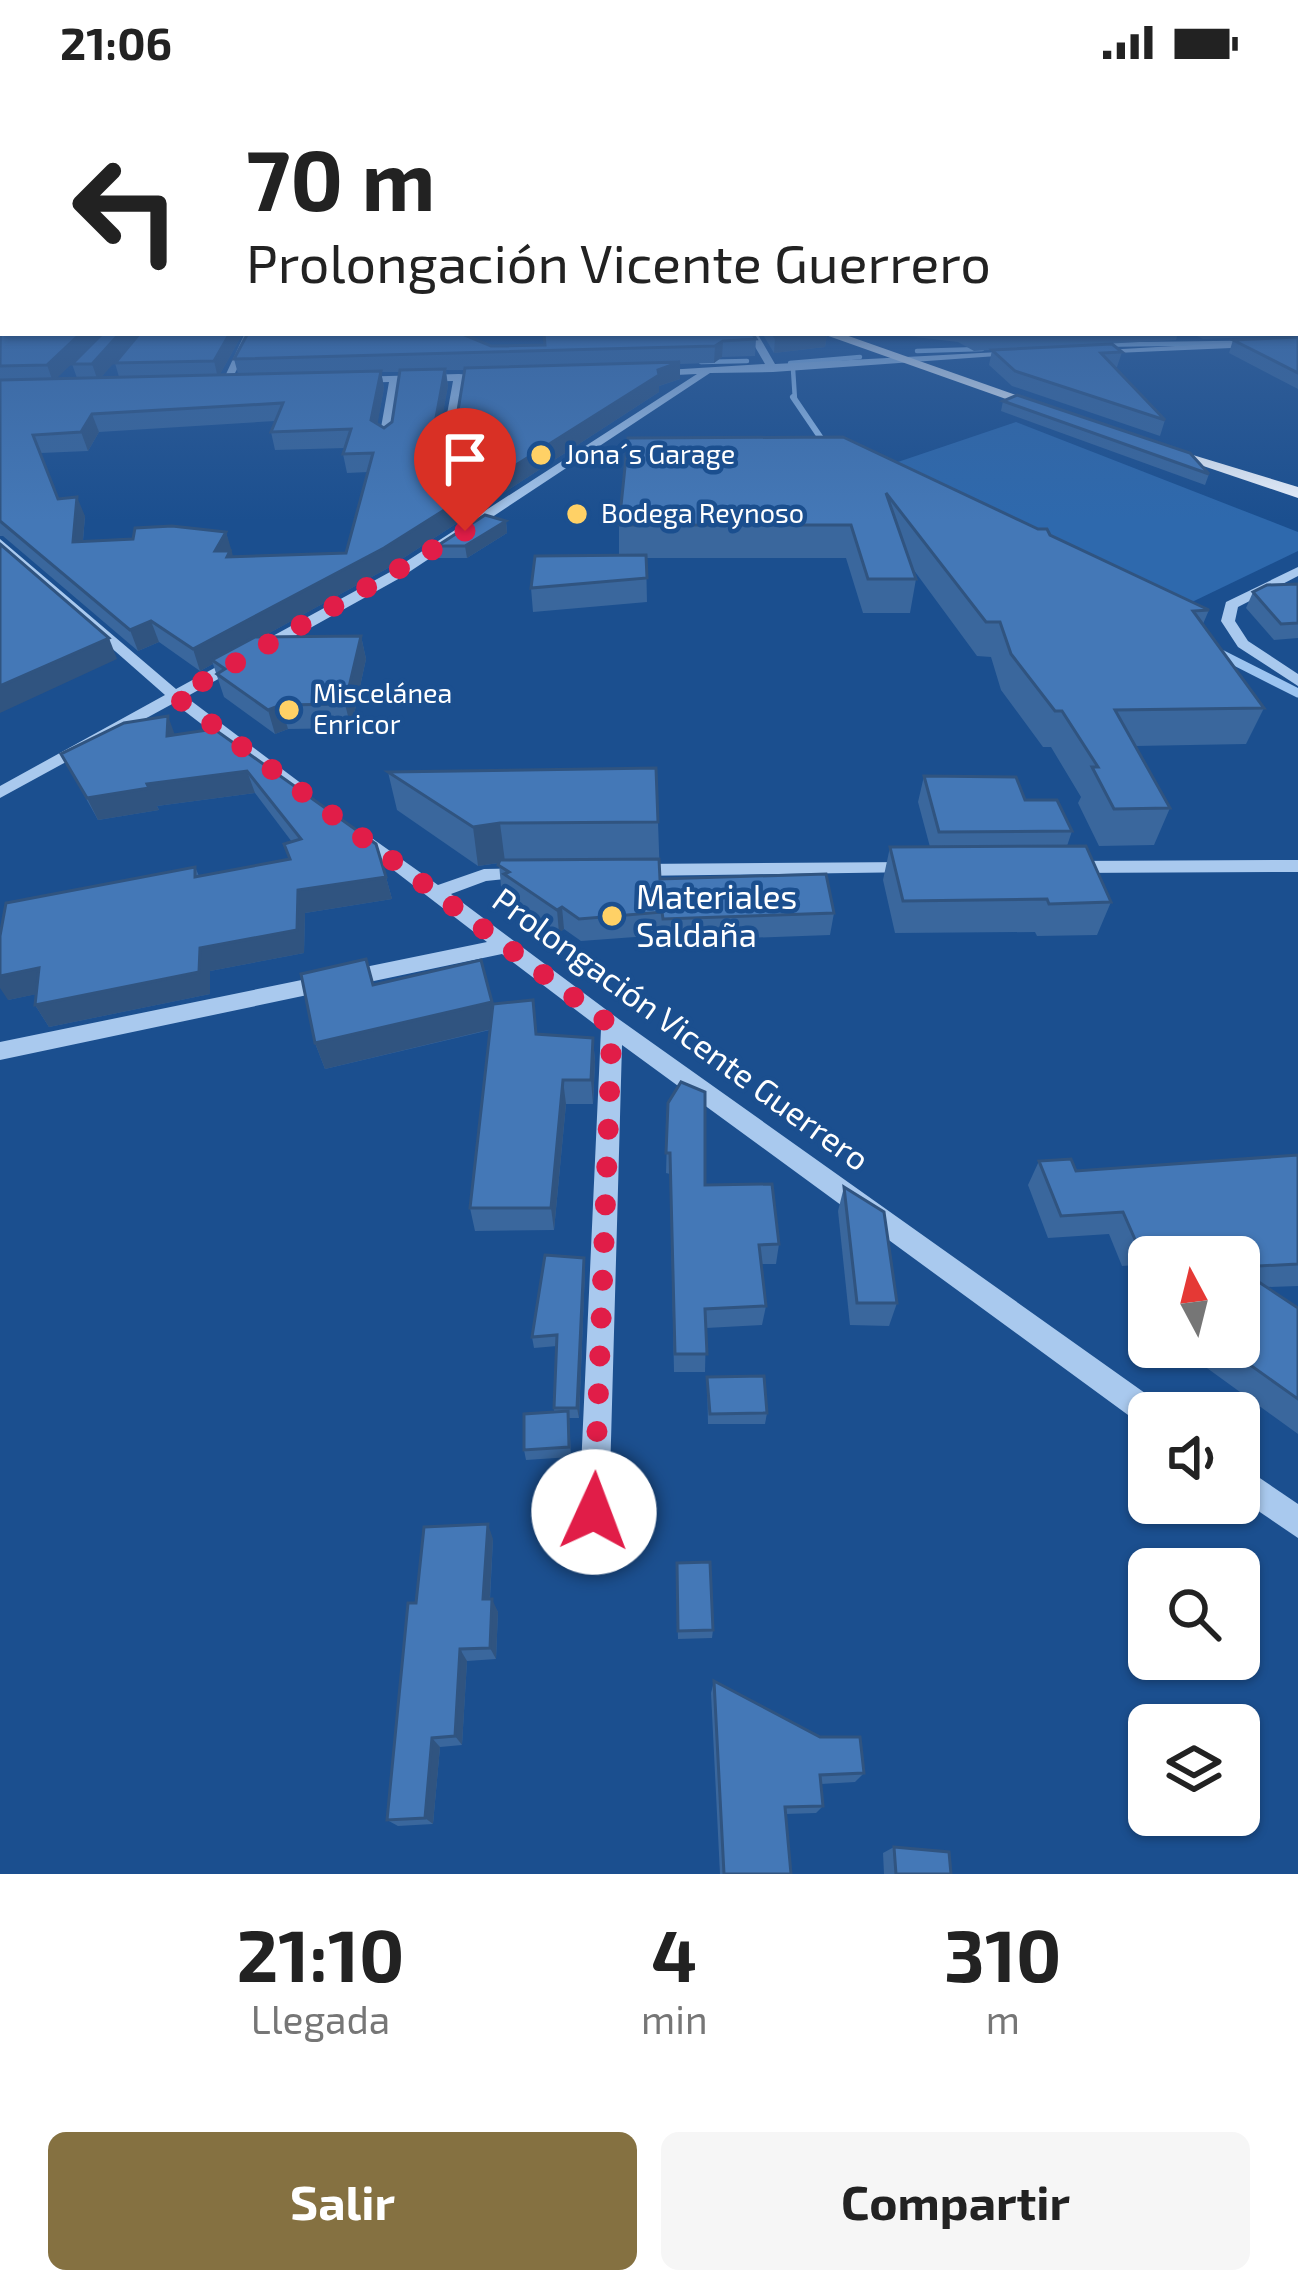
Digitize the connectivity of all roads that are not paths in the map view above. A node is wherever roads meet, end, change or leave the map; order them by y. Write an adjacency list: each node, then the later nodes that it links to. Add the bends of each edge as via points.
1 (240, 354): 13 (street)
2 (764, 354): 6 (street)
3 (886, 354): 5 (main road)
4 (1028, 354): 5 (street)
5 (908, 361): 6 (street); 16 (main road)
6 (773, 369): 7 (street)
7 (707, 371): 8 (street); 24 (street, via 395,575)
8 (645, 373)
9 (514, 376): 10 (street)
10 (459, 377): 11 (street); 19 (street)
11 (395, 379): 12 (street); 17 (street)
12 (331, 381)
13 (225, 383): 14 (street); 15 (street)
14 (246, 383)
15 (207, 384)
16 (1056, 411)
17 (385, 440)
18 (1142, 440): 20 (main road)
19 (446, 453)
20 (1298, 493)
21 (0, 544): 24 (street, Prolongación Vicente Guerrero)
22 (1298, 571): 23 (street, via 1231,605 1228,621 1243,644)
23 (1298, 681)
24 (176, 697): 25 (street); 31 (street, Prolongación Vicente Guerrero)
25 (0, 794)
26 (1298, 866): 28 (street)
27 (939, 868): 30 (street)
28 (1035, 868)
29 (556, 871): 31 (street, via 484,874)
30 (604, 871)
31 (435, 893): 32 (street, Prolongación Vicente Guerrero)
32 (504, 946): 33 (street, Prolongación Vicente Guerrero); 34 (street)
33 (612, 1026): 35 (street, Prolongación Vicente Guerrero); 37 (street)
34 (0, 1051)
35 (1128, 1398)
36 (1260, 1495): 38 (street)
37 (594, 1512)
38 (1298, 1523)

